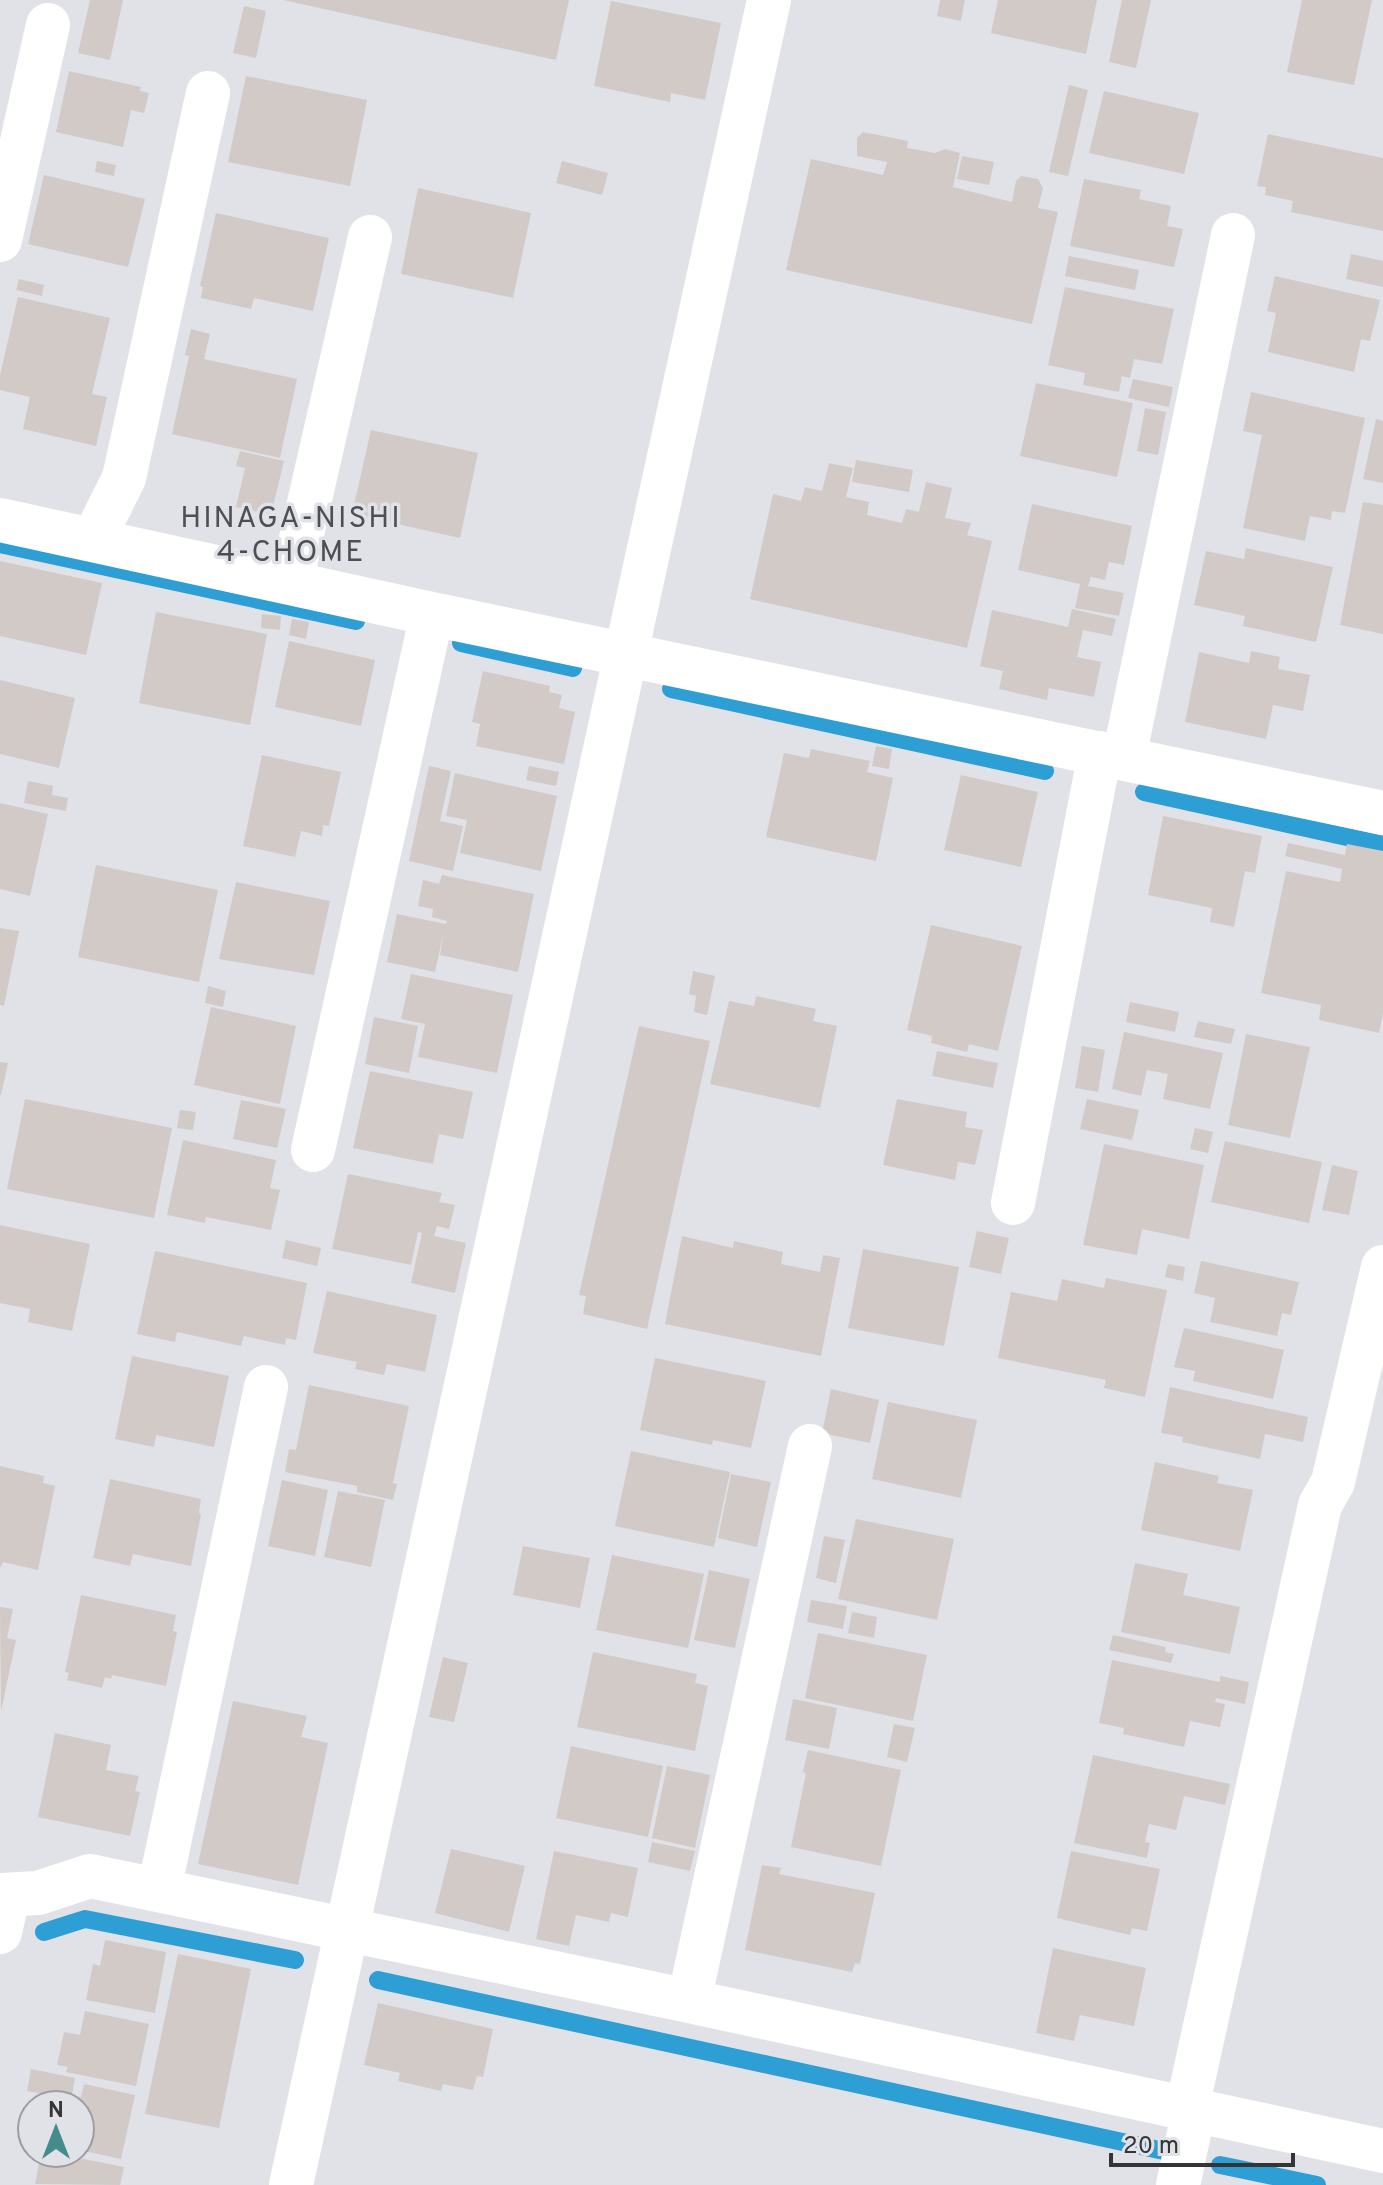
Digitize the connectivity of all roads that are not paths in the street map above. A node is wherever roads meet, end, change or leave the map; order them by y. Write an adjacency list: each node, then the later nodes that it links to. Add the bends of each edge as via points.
1 (769, 0): 11 (street)
2 (48, 25): 6 (street)
3 (208, 93): 8 (street, via 124,478)
4 (1233, 235): 12 (street)
5 (370, 237): 9 (street)
6 (0, 240)
7 (0, 520): 8 (street)
8 (93, 540): 9 (street)
9 (291, 582): 10 (street)
10 (432, 614): 11 (street); 14 (street)
11 (627, 654): 12 (street); 21 (street)
12 (1112, 755): 13 (street); 15 (street)
13 (1383, 813)
14 (313, 1150)
15 (1013, 1203)
16 (1383, 1267): 23 (street, via 1333,1482 1320,1505)
17 (266, 1387): 19 (street)
18 (810, 1446): 22 (street)
19 (159, 1890): 20 (street, via 90,1876); 21 (street)
20 (3, 1908)
21 (347, 1930): 22 (street); 25 (street)
22 (689, 2001): 23 (street)
23 (1190, 2109): 24 (street); 26 (street)
24 (1383, 2151)
25 (291, 2185)
26 (1178, 2185)

